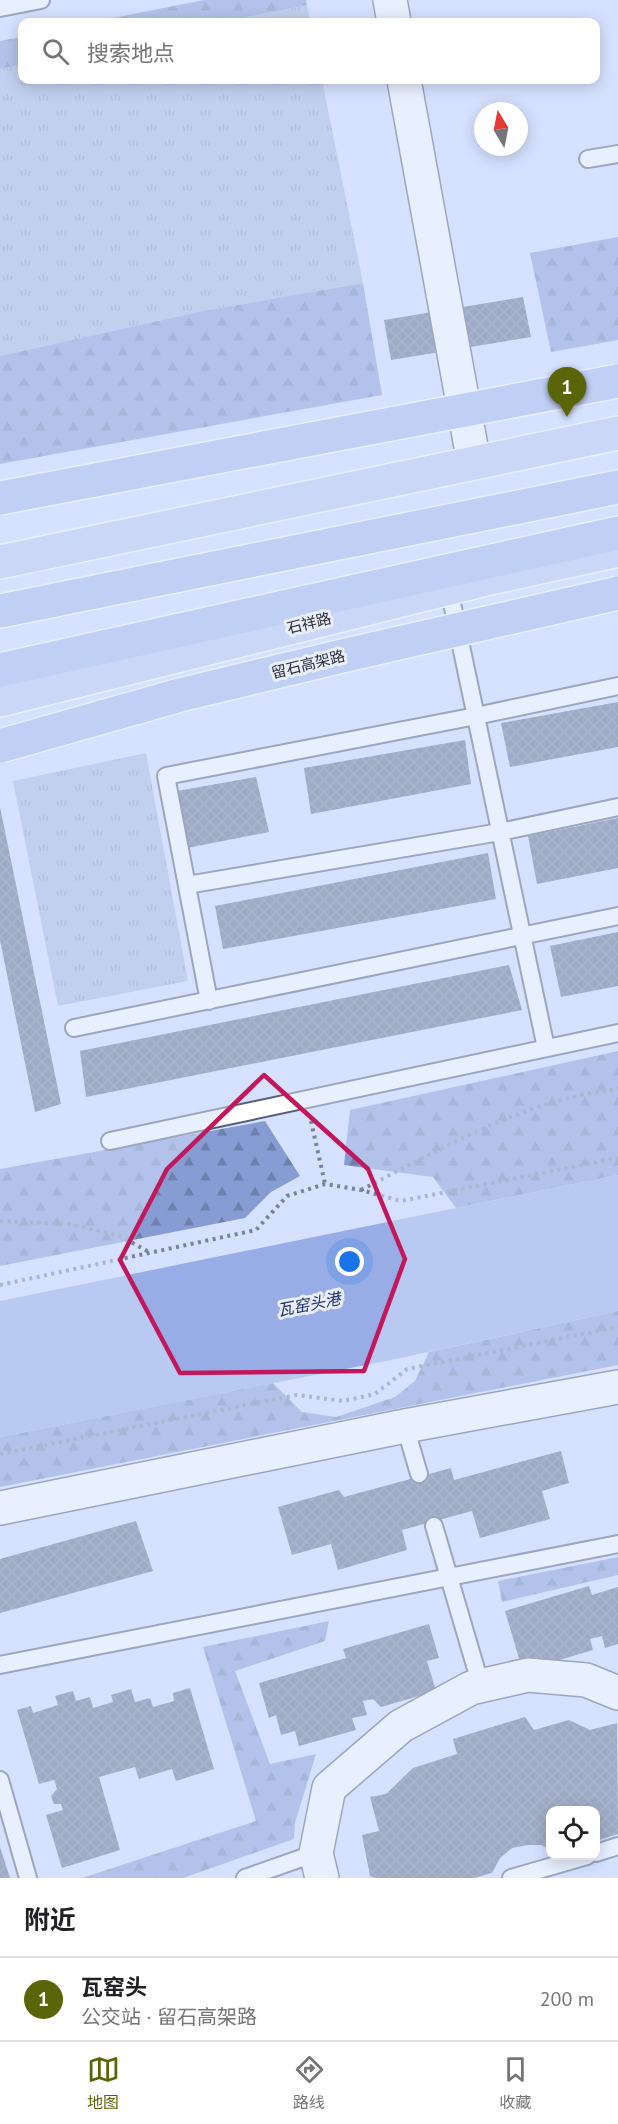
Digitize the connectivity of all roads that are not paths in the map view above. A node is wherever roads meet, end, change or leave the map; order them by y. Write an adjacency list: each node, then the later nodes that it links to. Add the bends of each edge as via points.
1 (41, 0): 3 (lane)
2 (390, 0): 4 (street)
3 (0, 8)
4 (393, 18)
5 (405, 84): 10 (street)
6 (618, 154): 7 (lane)
7 (588, 159)
8 (618, 381): 12 (highway, bridge)
9 (618, 434): 10 (main road)
10 (474, 463): 15 (main road)
11 (618, 487): 18 (highway)
12 (0, 498)
13 (618, 533): 19 (highway)
14 (618, 550): 16 (main road, 石祥路)
15 (0, 562)
16 (449, 588): 21 (main road, 石祥路); 22 (lane)
17 (618, 593): 23 (highway, 留石高架路, bridge, via 180,695)
18 (0, 611)
19 (0, 670)
20 (618, 686): 22 (lane)
21 (0, 700)
22 (476, 716): 25 (lane); 26 (lane, via 166,776)
23 (0, 746)
24 (618, 807): 25 (lane)
25 (500, 832): 26 (lane); 28 (lane)
26 (187, 885): 29 (lane)
27 (618, 916): 28 (lane)
28 (523, 937): 29 (lane); 32 (lane)
29 (209, 1001): 30 (lane)
30 (74, 1028)
31 (618, 1033): 32 (lane)
32 (546, 1048): 33 (lane)
33 (110, 1141)
34 (618, 1387): 35 (street)
35 (405, 1426): 36 (lane); 37 (street)
36 (419, 1474)
37 (0, 1508)
38 (434, 1526): 40 (lane)
39 (618, 1544): 40 (lane)
40 (448, 1577): 41 (lane); 42 (lane)
41 (0, 1665)
42 (481, 1686): 43 (street, via 528,1675 586,1680); 49 (street, via 401,1726 329,1788)
43 (618, 1693)
44 (0, 1780): 45 (lane)
45 (5, 1820): 50 (lane)
46 (618, 1846): 47 (lane)
47 (600, 1852)
48 (573, 1860): 52 (lane)
49 (319, 1865): 51 (lane)
50 (28, 1878)
51 (244, 1878)
52 (511, 1878)

